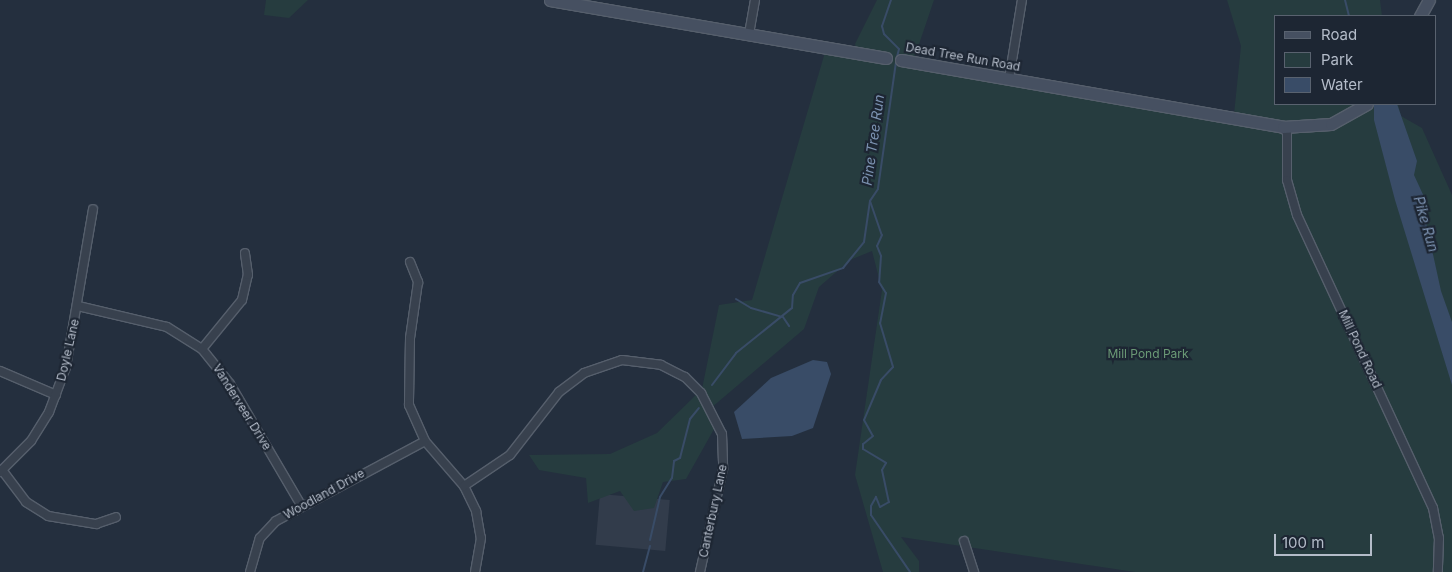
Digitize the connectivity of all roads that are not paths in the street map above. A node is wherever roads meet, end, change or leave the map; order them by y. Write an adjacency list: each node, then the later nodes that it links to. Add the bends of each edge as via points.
1 (550, 0): 6 (street, Dead Tree Run Road)
2 (755, 0): 6 (street)
3 (1022, 0): 9 (street)
4 (1429, 0): 5 (street)
5 (1421, 15)
6 (748, 34): 7 (street, Dead Tree Run Road)
7 (886, 58): 8 (street, Dead Tree Run Road)
8 (901, 60): 9 (street, Dead Tree Run Road)
9 (1009, 79): 11 (street, Dead Tree Run Road)
10 (1365, 105): 11 (street, Dead Tree Run Road, via 1332,124)
11 (1283, 127): 29 (street, Mill Pond Road, via 1286,133 1287,180 1297,215 1433,508 1438,538)
12 (93, 208): 15 (street, Doyle Lane)
13 (245, 253): 16 (street, via 248,274 242,300)
14 (410, 262): 19 (street, via 418,282 407,394)
15 (78, 306): 16 (street, Vanderveer Drive, via 167,326); 18 (street, Doyle Lane, via 66,367)
16 (202, 349): 22 (street, Vanderveer Drive, via 230,384)
17 (0, 370): 18 (street)
18 (56, 395): 20 (street, Doyle Lane, via 30,441)
19 (425, 441): 21 (street); 22 (street, Woodland Drive)
20 (1, 471): 23 (street, via 26,502 48,516 96,524)
21 (464, 486): 26 (street, via 479,525); 27 (street, Canterbury Lane, via 510,455 559,392 584,373 622,360 661,365 685,377 702,392 722,434 723,469)
22 (301, 505): 25 (street, Woodland Drive, via 269,526 260,538)
23 (116, 517)
24 (964, 541): 28 (street)
25 (250, 572)
26 (475, 572)
27 (700, 572)
28 (974, 572)
29 (1438, 572)

